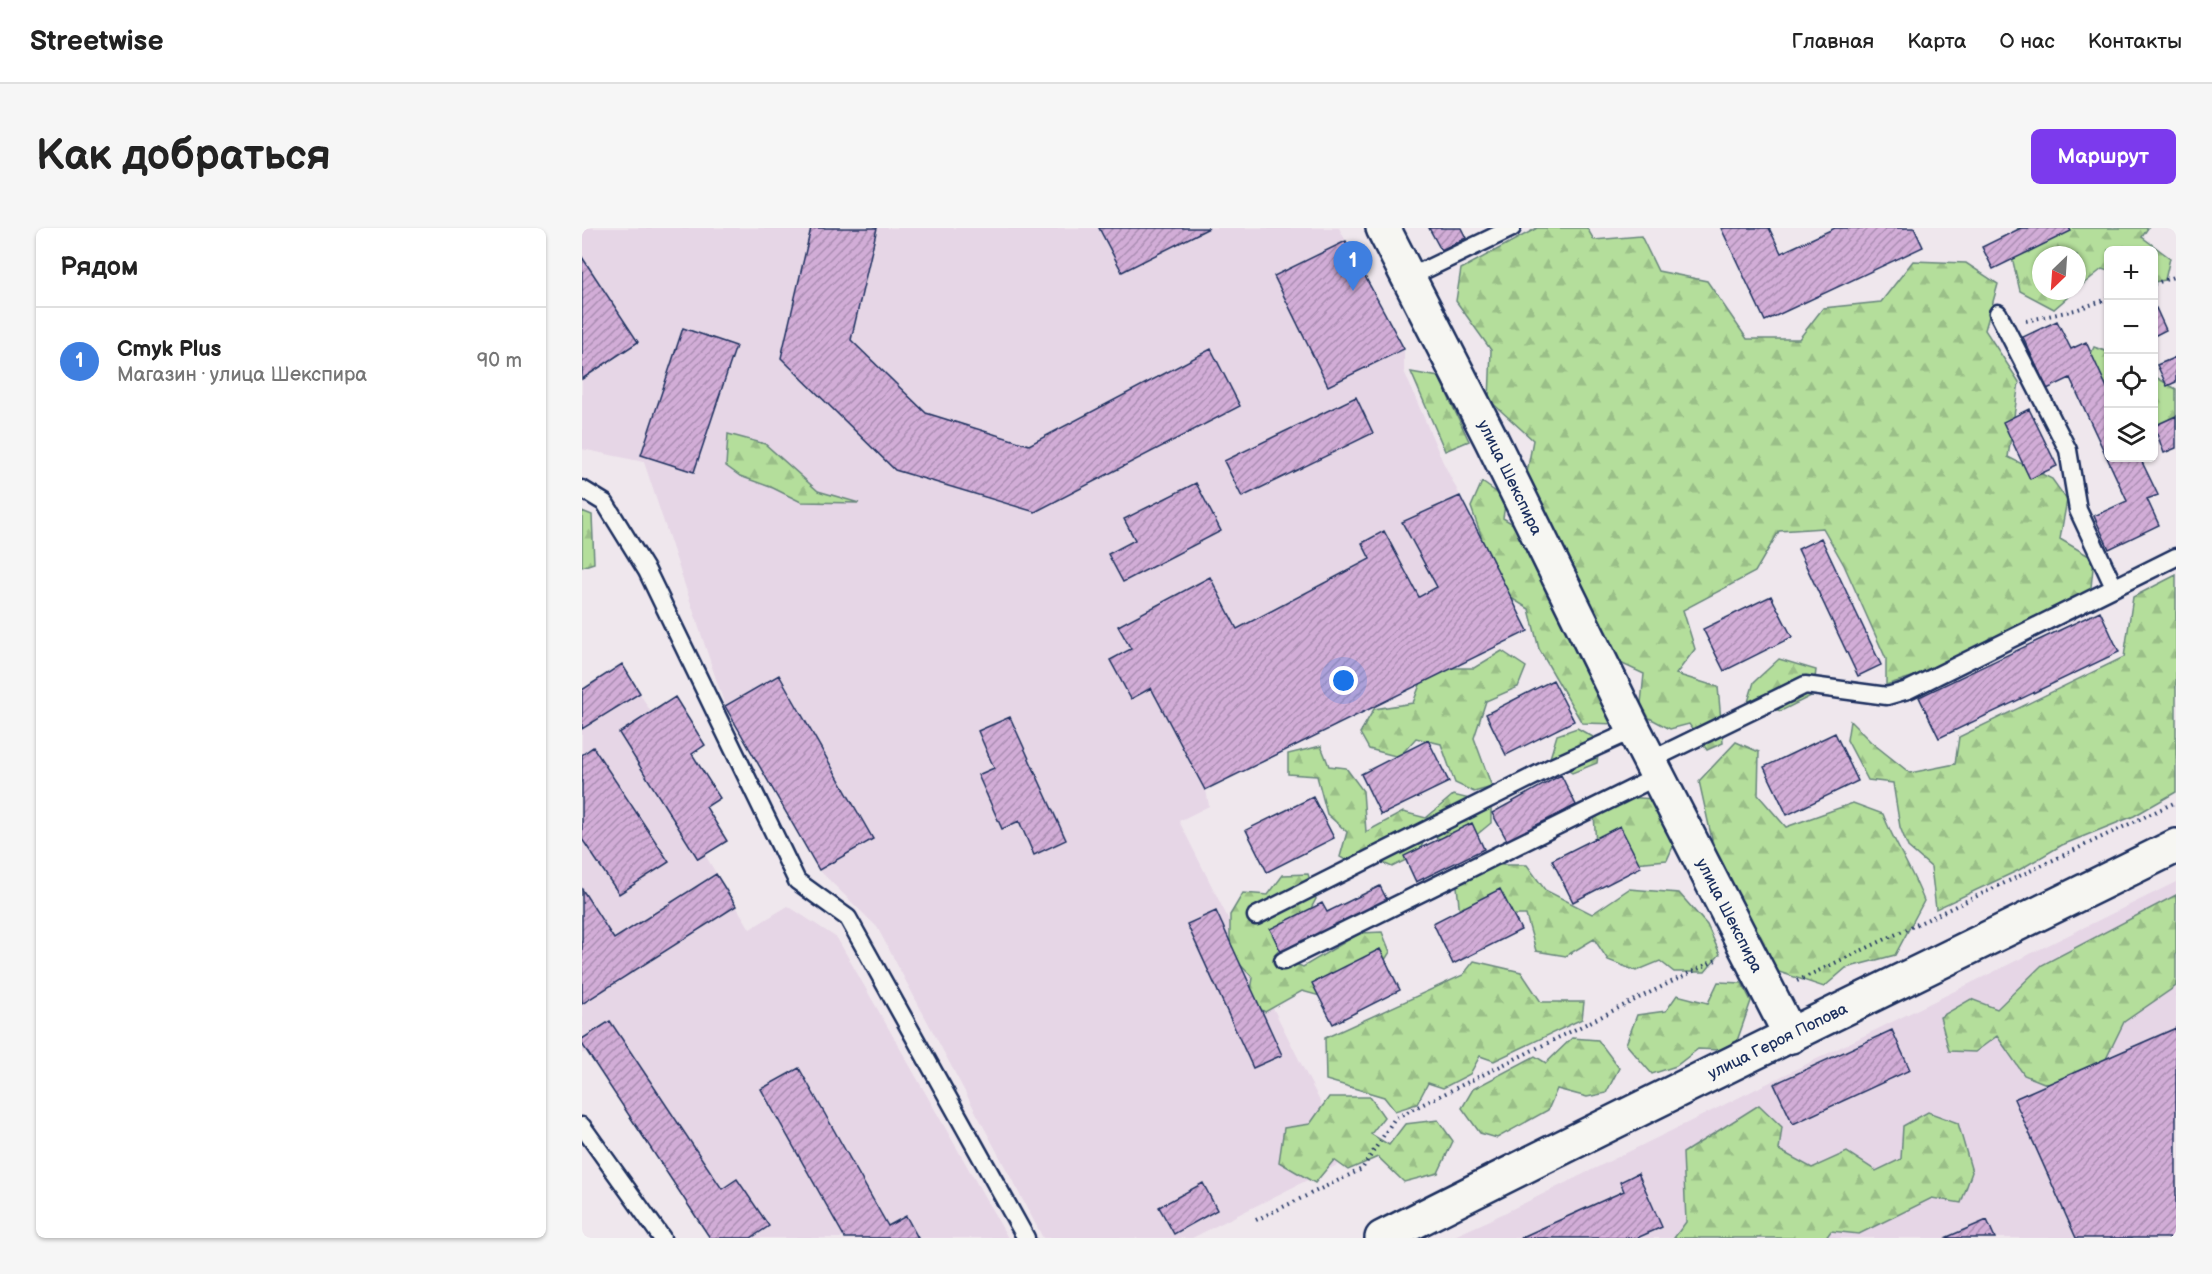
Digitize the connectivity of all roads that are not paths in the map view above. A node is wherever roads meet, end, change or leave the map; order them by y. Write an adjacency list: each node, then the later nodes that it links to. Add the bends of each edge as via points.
1 (1383, 228): 3 (street, улица Шекспира)
2 (1512, 228): 3 (lane)
3 (1408, 278): 8 (street, улица Шекспира)
4 (2002, 320): 7 (lane, via 2068,450 2078,510)
5 (582, 489): 16 (lane, via 605,503 647,571 797,881 848,918)
6 (2176, 557): 7 (lane)
7 (2114, 586): 9 (lane, via 1908,690 1887,696 1805,685)
8 (1634, 730): 9 (street, улица Шекспира); 11 (lane)
9 (1654, 768): 12 (lane); 13 (street, улица Шекспира)
10 (2176, 846): 13 (street, улица Героя Попова)
11 (1256, 916)
12 (1283, 961)
13 (1791, 1036): 17 (street, улица Героя Попова, via 1573,1140)
14 (582, 1126): 15 (lane)
15 (662, 1238)
16 (1026, 1238)
17 (1382, 1238)

